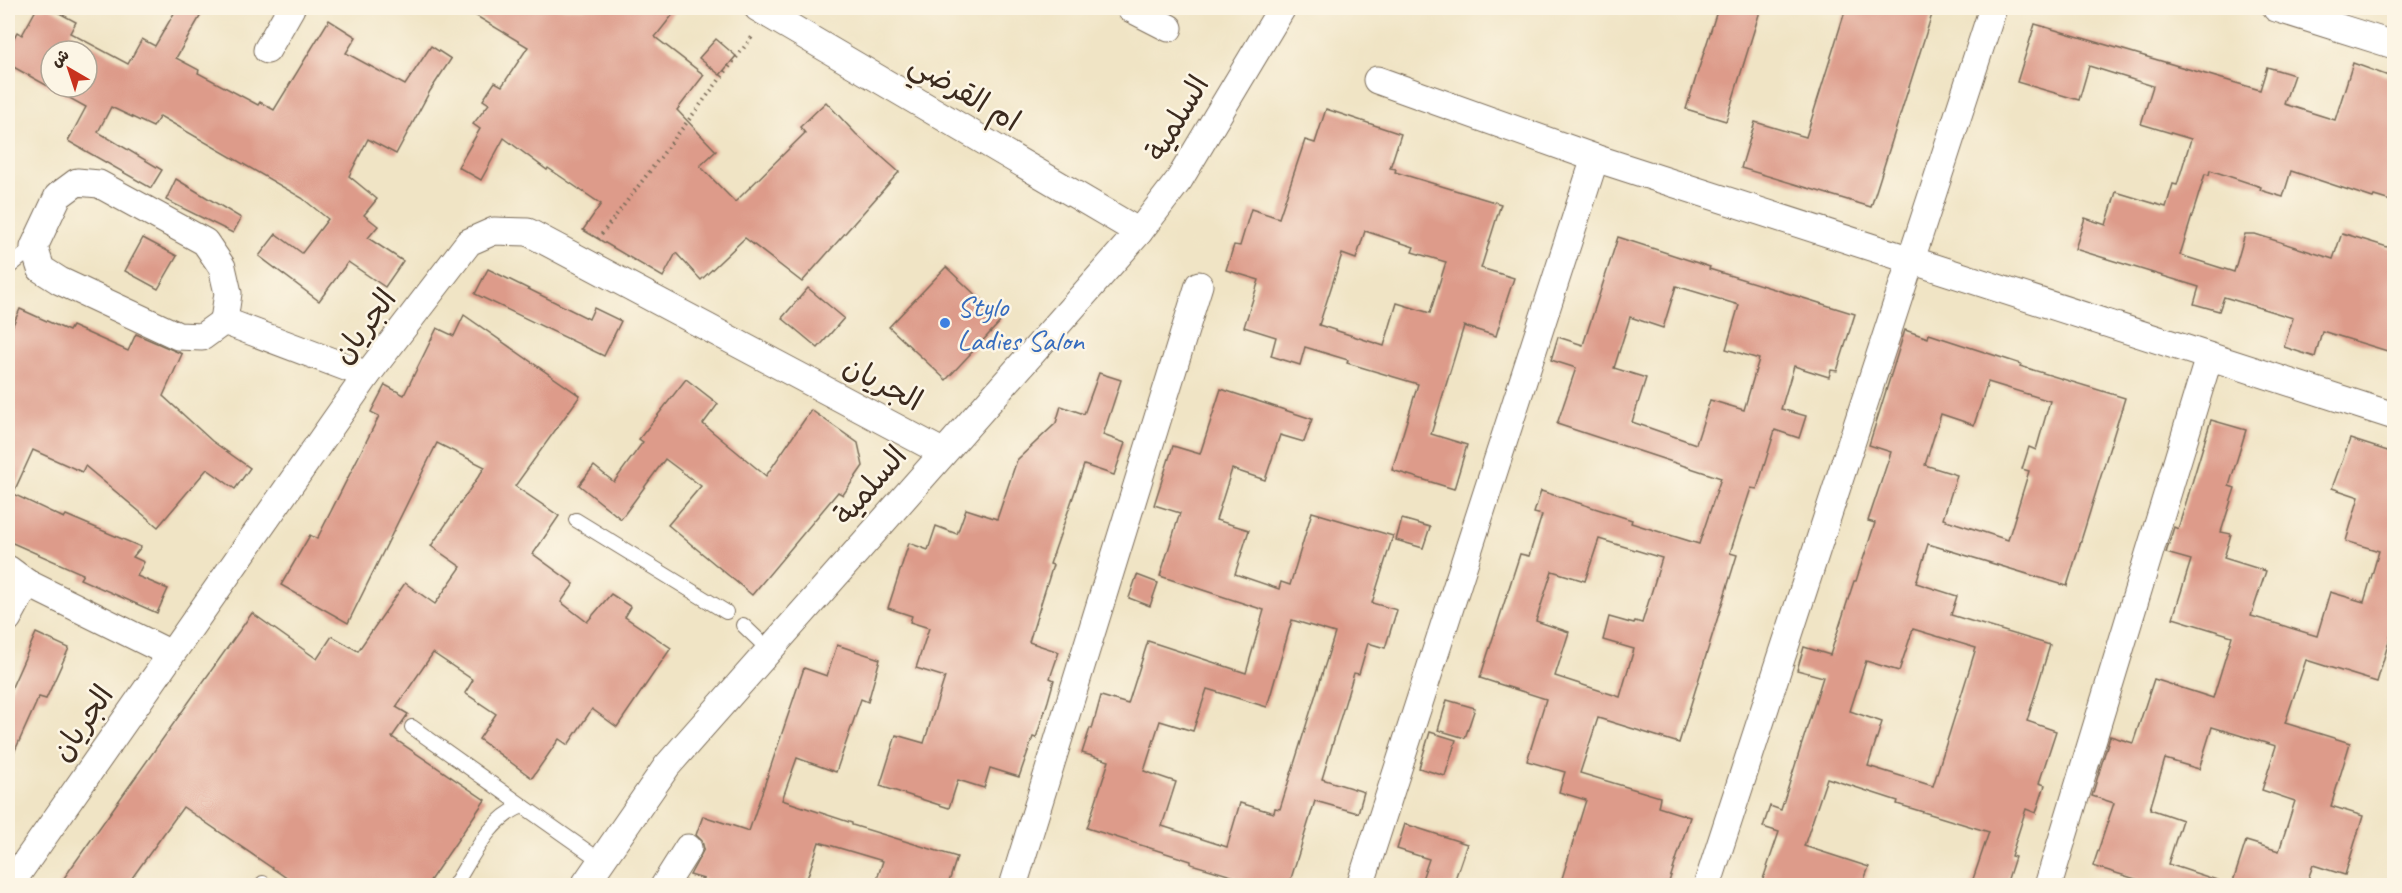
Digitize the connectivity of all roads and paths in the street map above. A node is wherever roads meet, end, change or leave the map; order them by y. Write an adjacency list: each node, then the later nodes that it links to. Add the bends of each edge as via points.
1 (291, 8): 10 (street)
2 (1130, 8): 8 (street)
3 (1282, 8): 13 (street, السلمية, via 1179,180)
4 (1993, 8): 15 (street)
5 (2276, 8): 7 (street)
6 (764, 11): 13 (street, ام القرضي); 16 (path)
7 (2345, 18): 9 (street)
8 (1169, 28)
9 (2394, 45)
10 (267, 50)
11 (1377, 80): 12 (street)
12 (1595, 158): 15 (street); 40 (street)
13 (1139, 232): 23 (street, السلمية)
14 (34, 248): 17 (lane); 19 (street, via 42,269 60,281 178,336 202,337); 19 (street, via 58,196 77,182 99,184 205,242 222,267 228,293)
15 (1911, 260): 20 (street); 41 (street)
16 (582, 261): 21 (street, الجريان, via 528,232 494,231 469,242); 23 (street, الجريان)
17 (8, 268)
18 (1199, 285): 39 (street)
19 (224, 321): 21 (street)
20 (2209, 357): 22 (street); 42 (street)
21 (367, 375): 30 (street, الجريان)
22 (2394, 416)
23 (942, 452): 29 (street, السلمية)
24 (576, 520): 26 (lane)
25 (17, 576): 27 (street); 30 (street)
26 (726, 612)
27 (8, 618)
28 (743, 624): 29 (lane)
29 (769, 650): 34 (street, السلمية, via 667,766)
30 (171, 654): 35 (street, الجريان)
31 (412, 727): 32 (lane)
32 (523, 806): 34 (lane); 36 (lane, via 505,814 492,827)
33 (688, 848): 38 (street)
34 (601, 861): 37 (street, السلمية)
35 (9, 885)
36 (454, 885)
37 (584, 885)
38 (664, 885)
39 (1013, 885)
40 (1360, 885)
41 (1707, 885)
42 (2048, 885)

